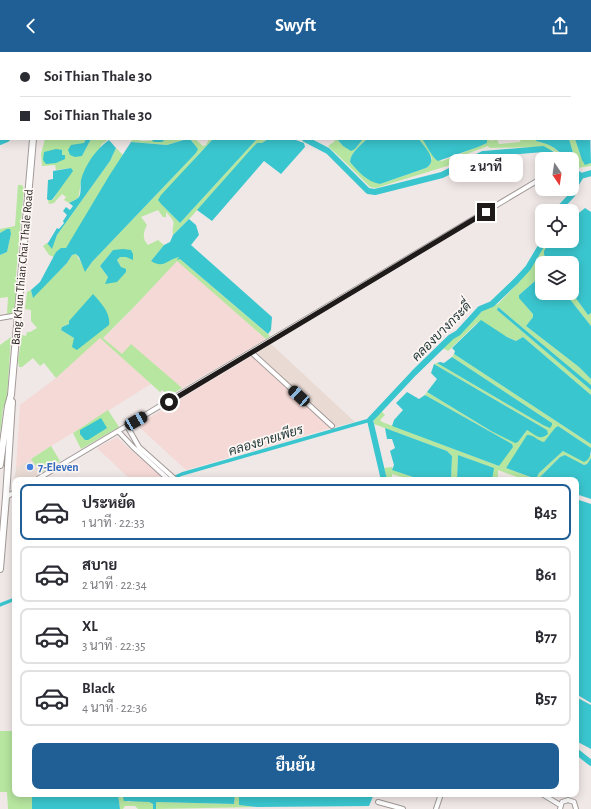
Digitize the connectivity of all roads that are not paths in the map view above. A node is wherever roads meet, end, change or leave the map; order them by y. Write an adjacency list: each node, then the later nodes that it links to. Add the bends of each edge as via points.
1 (33, 140): 3 (main road, Bang Khun Thian Chai Thale Road)
2 (535, 182): 5 (street)
3 (18, 315): 4 (street); 6 (main road, Bang Khun Thian Chai Thale Road)
4 (0, 318)
5 (251, 352): 7 (street); 8 (street)
6 (11, 395): 13 (main road, Bang Khun Thian Chai Thale Road); 17 (main road, Bang Khun Thian Chai Thale Road)
7 (127, 426): 9 (street); 10 (street)
8 (332, 426)
9 (118, 431): 11 (street); 14 (street)
10 (137, 444): 11 (street); 12 (street)
11 (134, 448): 12 (street)
12 (155, 464): 15 (street)
13 (0, 465)
14 (41, 477)
15 (168, 477)
16 (12, 494): 17 (street)
17 (6, 497): 18 (main road); 19 (main road, Bang Khun Thian Chai Thale Road)
18 (0, 504): 19 (main road)
19 (5, 511): 20 (main road, Bang Khun Thian Chai Thale Road)
20 (0, 569)
21 (440, 797): 26 (street)
22 (546, 797): 24 (street)
23 (378, 802): 25 (street)
24 (560, 807): 27 (street, via 564,800 571,800 576,804)
25 (404, 809)
26 (436, 809)
27 (576, 809)

